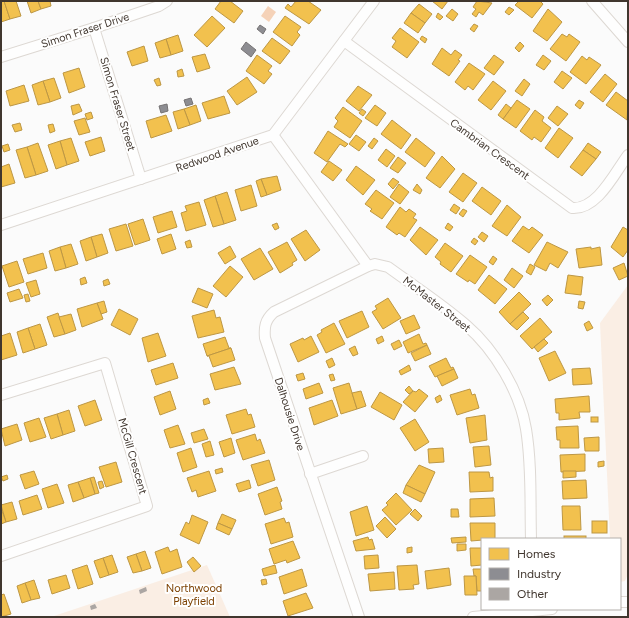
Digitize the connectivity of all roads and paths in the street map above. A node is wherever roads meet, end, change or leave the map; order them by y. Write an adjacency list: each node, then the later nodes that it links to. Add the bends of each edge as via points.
1 (167, 1): 4 (street, Simon Fraser Drive)
2 (374, 1): 5 (street, Redwood Avenue)
3 (592, 1): 6 (street)
4 (94, 28): 7 (street, Simon Fraser Drive); 10 (street, Simon Fraser Street)
5 (344, 41): 8 (street, Redwood Avenue); 9 (street, Cambrian Crescent, via 572,208 580,208 595,200)
6 (628, 42)
7 (1, 57)
8 (273, 135): 10 (street, Redwood Avenue); 12 (street)
9 (628, 155)
10 (141, 179): 11 (street, Redwood Avenue)
11 (1, 225)
12 (368, 266): 15 (street, Dalhousie Drive, via 274,312 265,323 265,338); 16 (street, McMaster Street, via 388,266 466,325 480,339 503,371 520,407 526,428 530,470)
13 (1, 395): 17 (street, McGill Crescent, via 105,363 147,506)
14 (363, 456): 15 (street)
15 (310, 474): 19 (street, Dalhousie Drive)
16 (531, 538)
17 (1, 556)
18 (533, 610): 20 (street)
19 (359, 617)
20 (473, 617)

